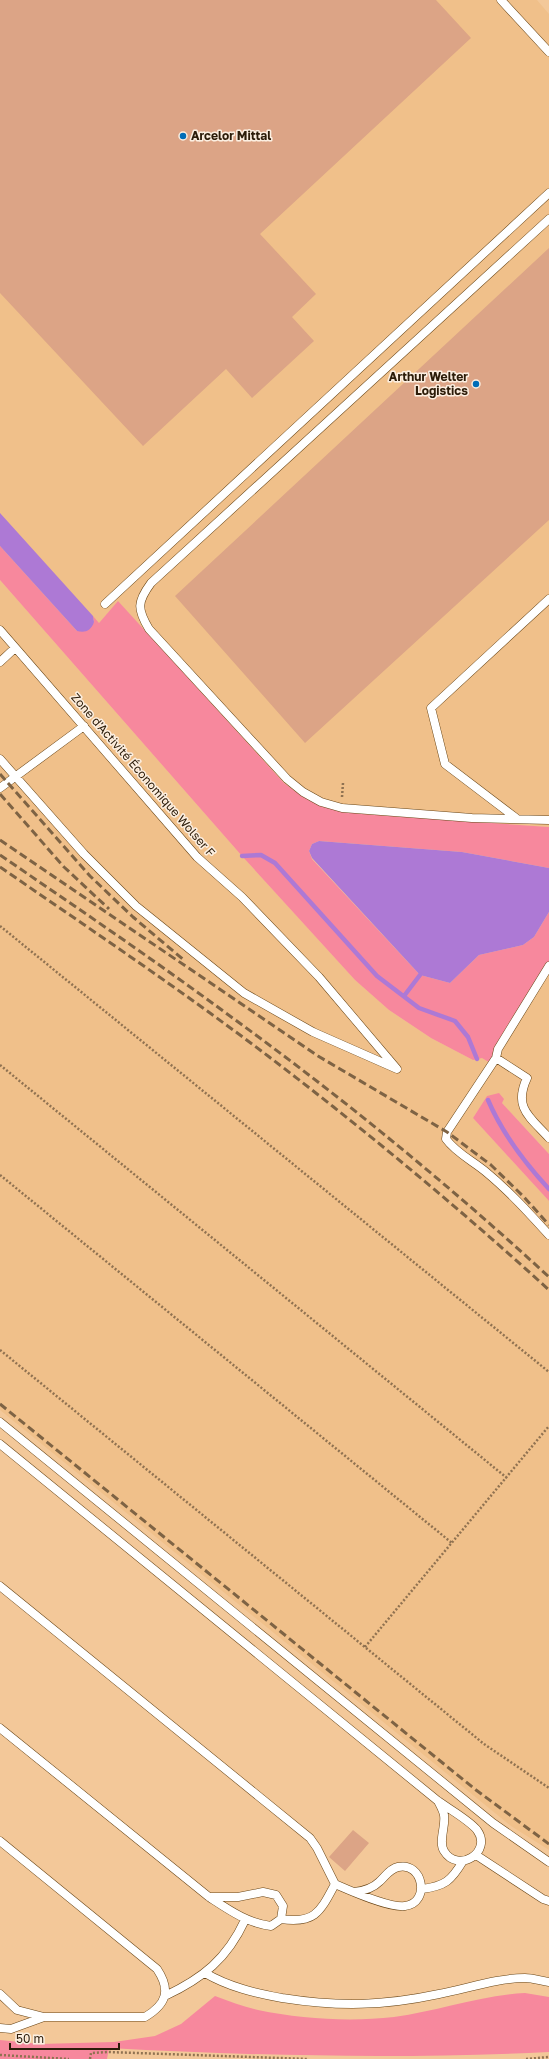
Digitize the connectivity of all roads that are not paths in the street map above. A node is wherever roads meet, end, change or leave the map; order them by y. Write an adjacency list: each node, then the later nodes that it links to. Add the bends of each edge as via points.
1 (501, 0): 2 (lane)
2 (549, 52)
3 (549, 193): 6 (lane)
4 (549, 219): 14 (lane, via 150,583 140,597 140,614 149,629 276,768 303,792 321,802 342,808 472,818)
5 (549, 599): 14 (lane, via 431,708 445,764)
6 (105, 604)
7 (0, 630): 8 (lane, Zone d'Activité Économique Wolser F)
8 (15, 648): 9 (lane); 10 (lane, Zone d'Activité Économique Wolser F)
9 (0, 662)
10 (84, 726): 12 (lane); 12 (lane, Zone d'Activité Économique Wolser F, via 197,857 242,897 319,977 396,1069 313,1032 244,993 136,906 84,854)
11 (0, 759): 12 (lane, Zone d'Activité Économique Wolser F)
12 (16, 777): 13 (lane)
13 (0, 788)
14 (516, 818): 15 (lane)
15 (549, 820)
16 (549, 966): 17 (lane, via 498,1049)
17 (494, 1061): 18 (lane, via 527,1078 521,1102 524,1111); 19 (lane, via 447,1132 446,1139 450,1146 485,1171)
18 (549, 1138)
19 (549, 1235)
20 (0, 1422): 28 (lane, via 493,1823)
21 (0, 1444): 24 (lane)
22 (0, 1586): 29 (lane, via 310,1838)
23 (0, 1728): 32 (lane)
24 (438, 1801): 26 (lane, via 476,1829 481,1842); 27 (lane, via 444,1814 443,1849 448,1856)
25 (0, 1841): 39 (lane, via 157,1969 165,1982)
26 (476, 1855): 27 (lane); 33 (lane)
27 (463, 1862): 30 (lane, via 452,1878 438,1887)
28 (549, 1862)
29 (335, 1884): 31 (lane); 34 (lane, via 313,1916 297,1921)
30 (422, 1889): 31 (lane, via 417,1901 405,1906); 31 (lane, via 420,1876 410,1868 398,1867 367,1890)
31 (354, 1892)
32 (209, 1897): 34 (lane, via 238,1897 263,1892 276,1895 283,1906); 35 (lane)
33 (549, 1901)
34 (281, 1919): 35 (lane, via 270,1926)
35 (245, 1920): 36 (lane, via 231,1947)
36 (205, 1973): 37 (lane, via 222,1983 262,1994 313,2003 355,2005 393,2003 499,1981 526,1978); 39 (lane)
37 (549, 1982)
38 (0, 1994): 40 (lane, via 16,2010)
39 (165, 1996): 40 (lane, via 158,2009 145,2017)
40 (44, 2017): 41 (lane, via 11,2029)
41 (0, 2028)

